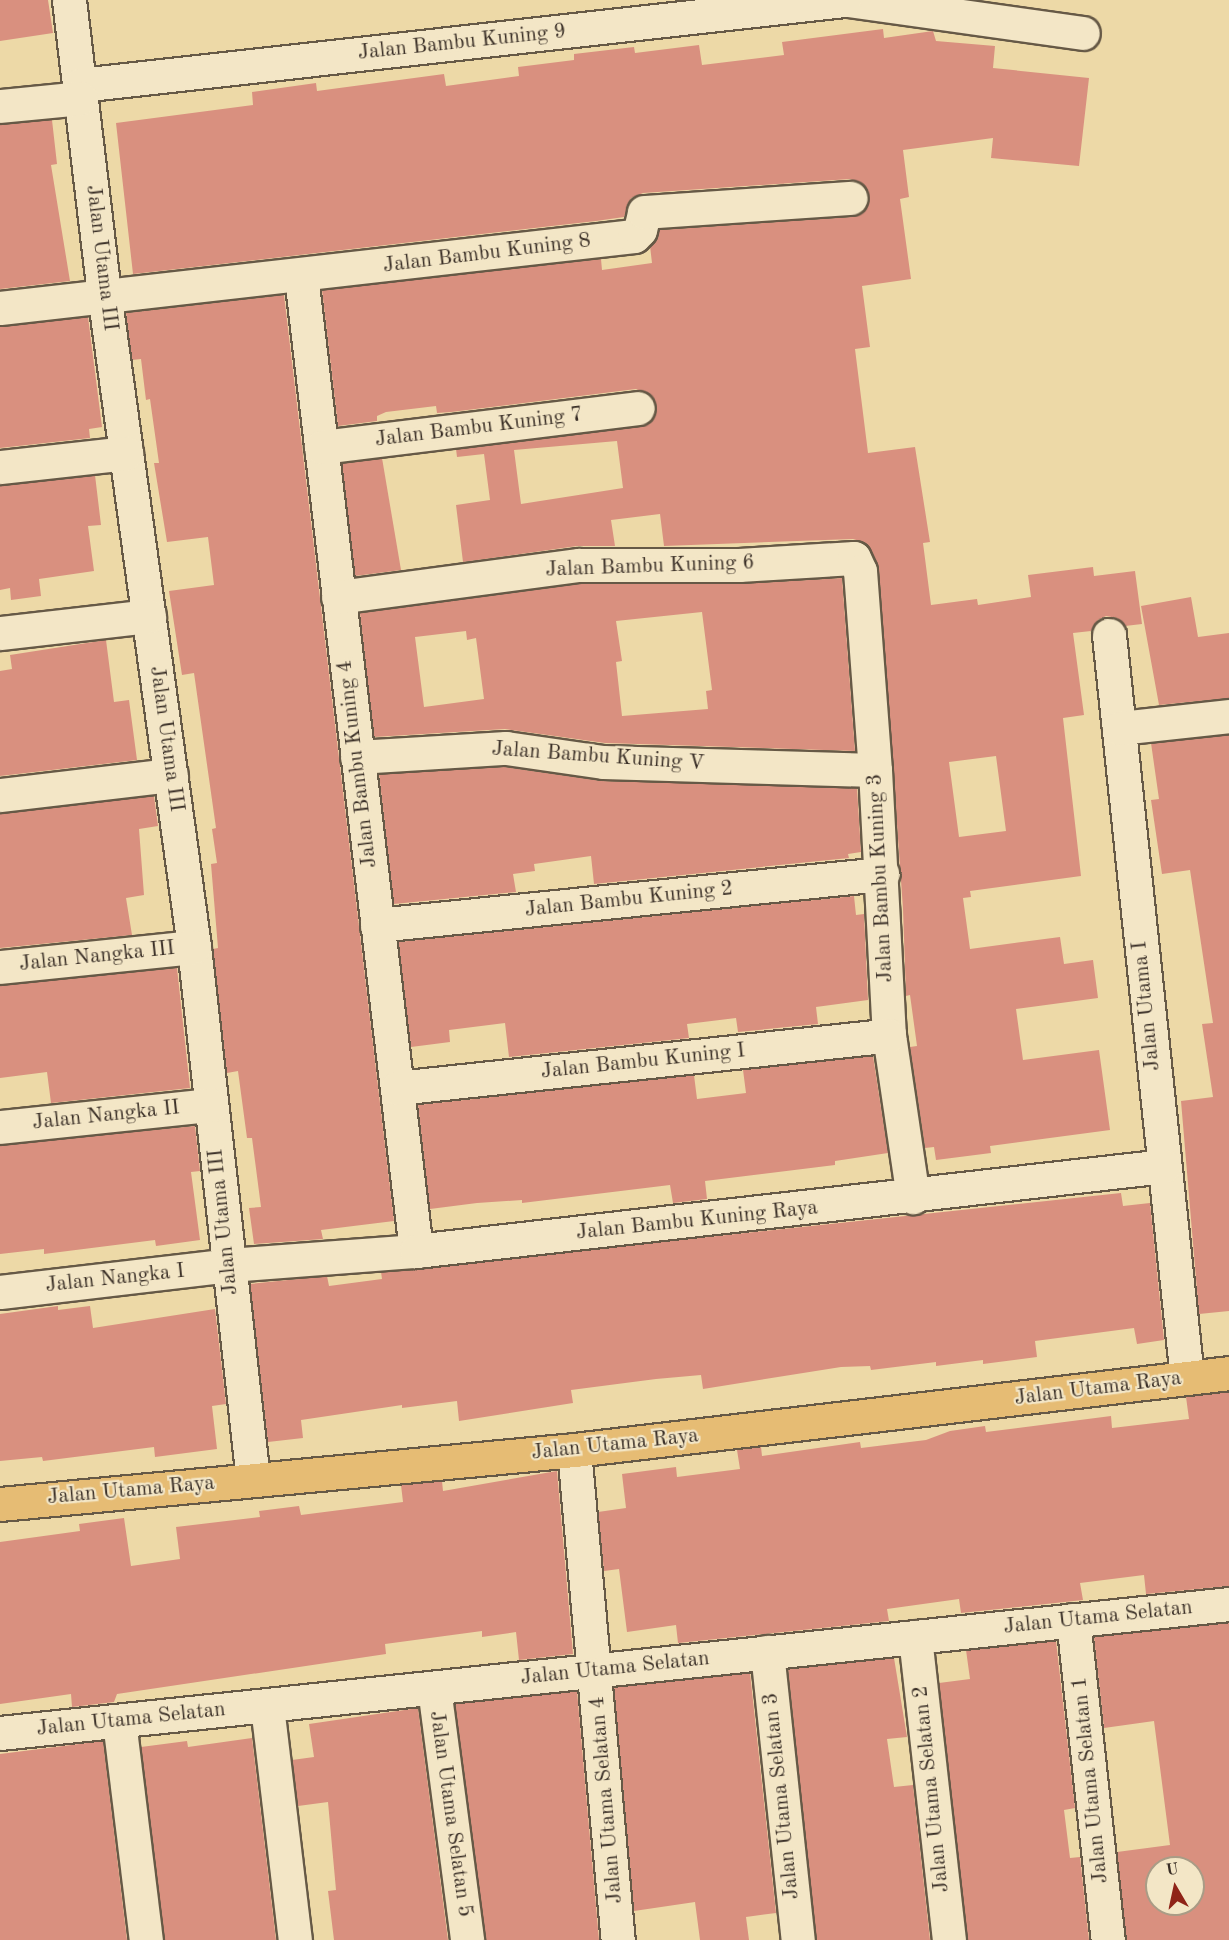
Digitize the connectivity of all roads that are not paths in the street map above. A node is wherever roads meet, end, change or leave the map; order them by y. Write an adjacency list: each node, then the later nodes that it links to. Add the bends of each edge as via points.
1 (69, 0): 4 (street, Jalan Utama III)
2 (846, 0): 3 (street, Jalan Bambu Kuning 9); 4 (street, Jalan Bambu Kuning 9)
3 (1083, 33)
4 (81, 92): 5 (street, Jalan Bambu Kuning 9); 8 (street, Jalan Utama III)
5 (0, 106)
6 (851, 198): 7 (street, Jalan Bambu Kuning 8, via 644,212 640,230 634,236)
7 (301, 276): 8 (street, Jalan Bambu Kuning 8); 11 (street, Jalan Bambu Kuning 4)
8 (104, 293): 9 (street, Jalan Bambu Kuning 8); 12 (street, Jalan Utama III)
9 (0, 308)
10 (638, 408): 11 (street, Jalan Bambu Kuning 7)
11 (321, 447): 15 (street, Jalan Bambu Kuning 4)
12 (126, 453): 13 (street); 16 (street, Jalan Utama III)
13 (0, 467)
14 (855, 558): 15 (street, Jalan Bambu Kuning 6, via 739,565 579,565); 22 (street, Jalan Bambu Kuning 3, via 860,571)
15 (338, 597): 21 (street, Jalan Bambu Kuning 4)
16 (149, 616): 17 (street); 23 (street, Jalan Utama III)
17 (0, 633)
18 (1109, 634): 20 (street, Jalan Utama I)
19 (1229, 716): 20 (street)
20 (1119, 728): 33 (street, Jalan Utama I)
21 (357, 757): 22 (street, Jalan Bambu Kuning V, via 506,748 603,762); 26 (street, Jalan Bambu Kuning 4)
22 (875, 770): 25 (street, Jalan Bambu Kuning 3)
23 (171, 775): 24 (street); 27 (street, Jalan Utama III)
24 (0, 795)
25 (882, 874): 26 (street, Jalan Bambu Kuning 2); 29 (street, Jalan Bambu Kuning 3)
26 (377, 925): 30 (street, Jalan Bambu Kuning 4)
27 (194, 947): 28 (street, Jalan Nangka III); 31 (street, Jalan Utama III)
28 (0, 967)
29 (889, 1035): 30 (street, Jalan Bambu Kuning I); 34 (street, Jalan Bambu Kuning 3)
30 (397, 1088): 35 (street, Jalan Bambu Kuning 4)
31 (211, 1105): 32 (street, Jalan Nangka II); 36 (street, Jalan Utama III)
32 (0, 1127)
33 (1164, 1166): 34 (street, Jalan Bambu Kuning Raya); 39 (street, Jalan Utama I)
34 (913, 1197): 35 (street, Jalan Bambu Kuning Raya)
35 (416, 1251): 36 (street, Jalan Bambu Kuning Raya)
36 (229, 1265): 37 (street, Jalan Nangka I); 41 (street, Jalan Utama III)
37 (0, 1292)
38 (1229, 1373): 39 (main road, Jalan Utama Raya)
39 (1188, 1378): 40 (main road, Jalan Utama Raya)
40 (575, 1466): 41 (main road, Jalan Utama Raya); 47 (street, Jalan Utama Selatan 4)
41 (253, 1480): 42 (main road, Jalan Utama Raya)
42 (0, 1504)
43 (1229, 1604): 44 (street, Jalan Utama Selatan)
44 (1073, 1620): 45 (street, Jalan Utama Selatan); 58 (street, Jalan Utama Selatan 1)
45 (915, 1637): 46 (street, Jalan Utama Selatan); 57 (street, Jalan Utama Selatan 2)
46 (767, 1652): 47 (street, Jalan Utama Selatan); 56 (street, Jalan Utama Selatan 3)
47 (597, 1671): 48 (street, Jalan Utama Selatan); 55 (street, Jalan Utama Selatan 4)
48 (434, 1688): 49 (street, Jalan Utama Selatan); 54 (street, Jalan Utama Selatan 5)
49 (267, 1706): 50 (street, Jalan Utama Selatan); 53 (street)
50 (119, 1721): 51 (street, Jalan Utama Selatan); 52 (street)
51 (0, 1733)
52 (146, 1940)
53 (295, 1940)
54 (467, 1940)
55 (618, 1940)
56 (798, 1940)
57 (948, 1940)
58 (1108, 1940)

